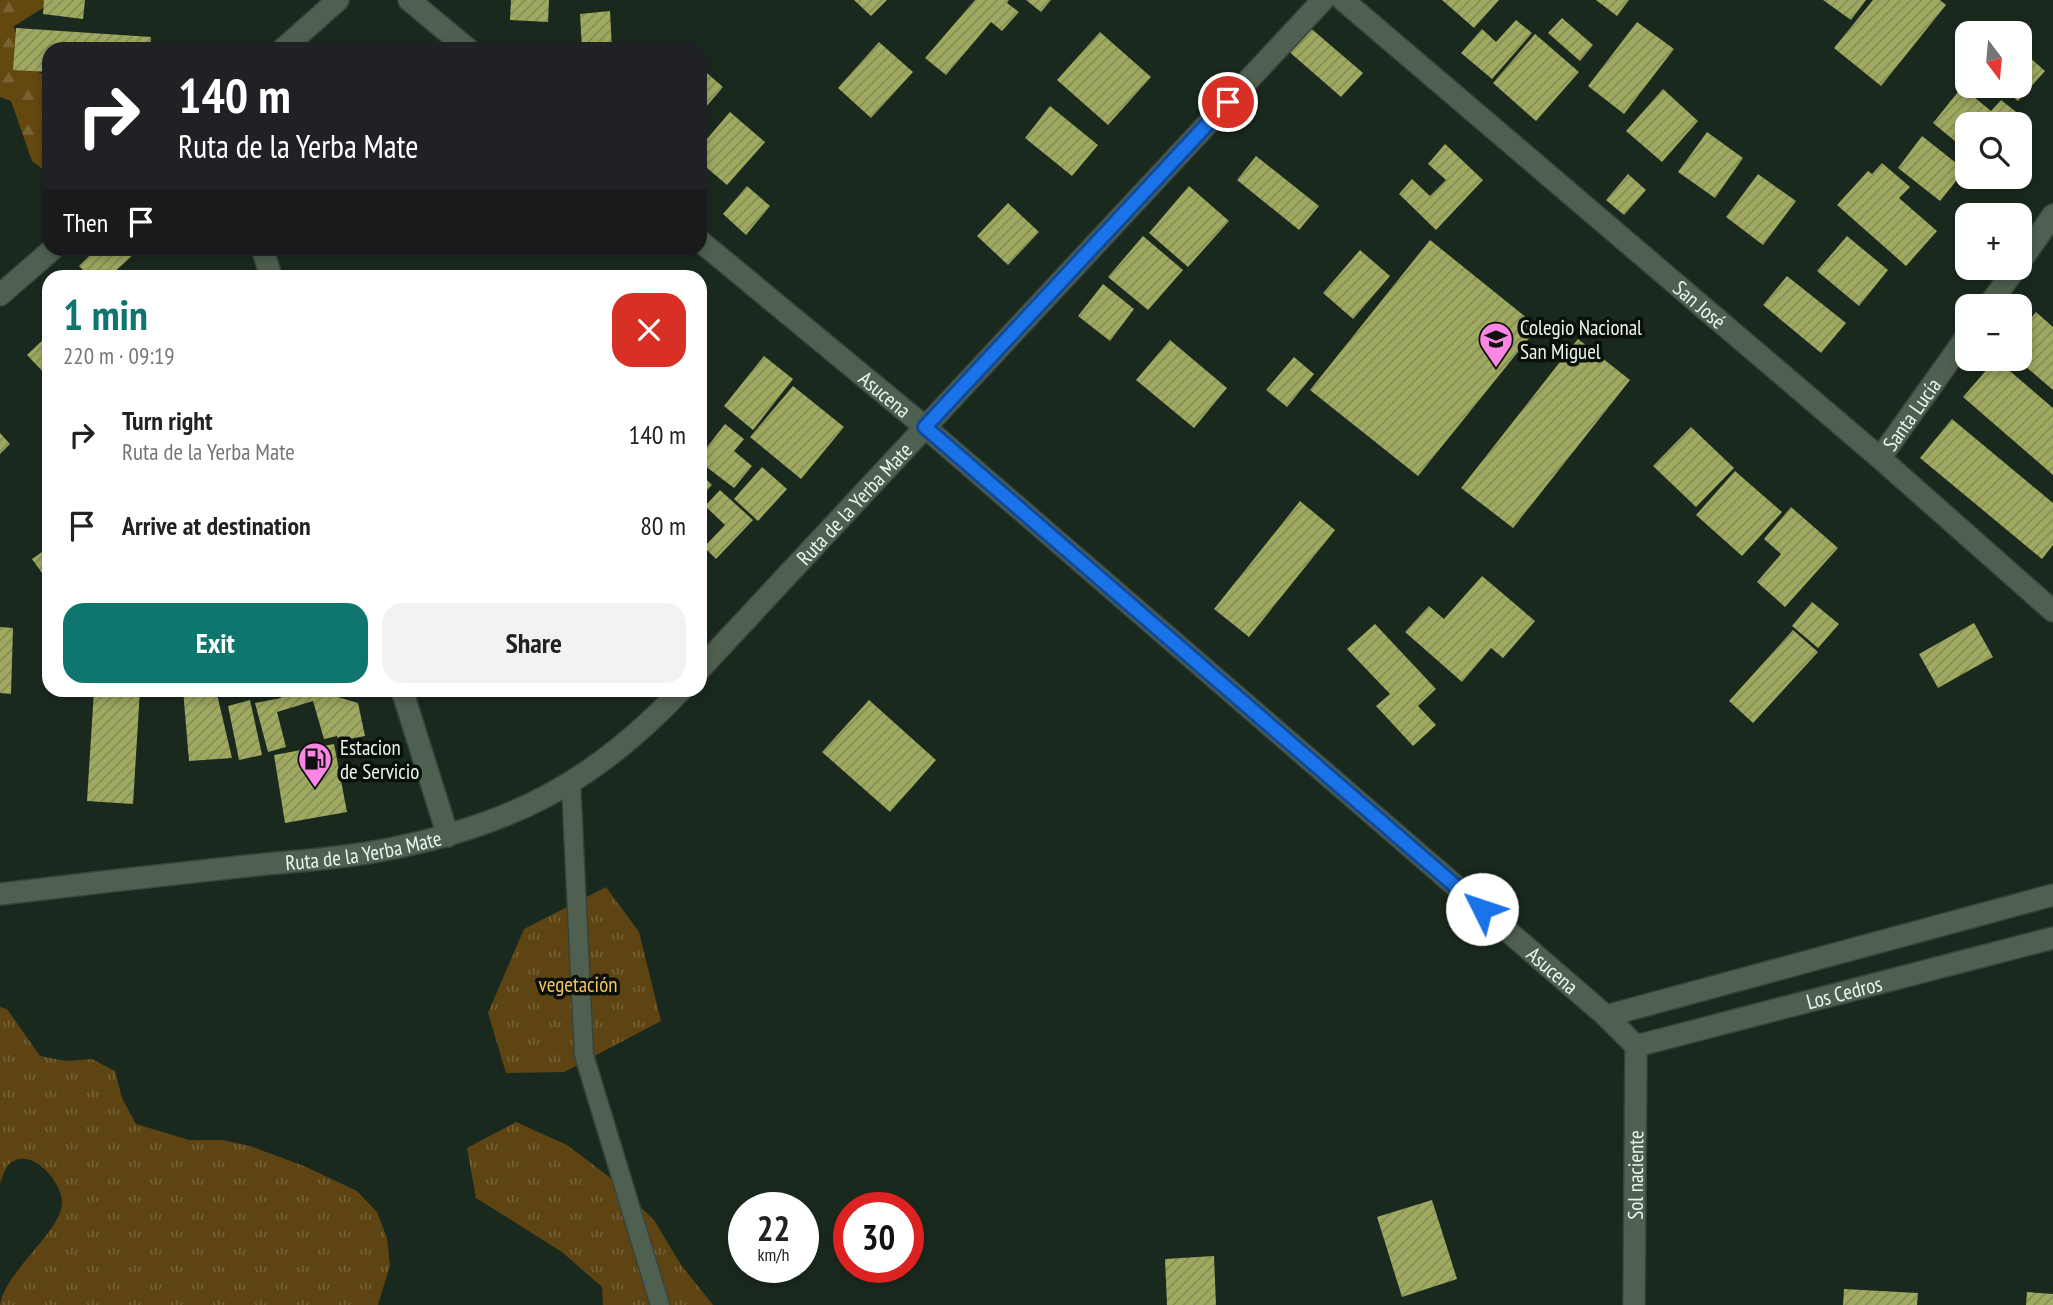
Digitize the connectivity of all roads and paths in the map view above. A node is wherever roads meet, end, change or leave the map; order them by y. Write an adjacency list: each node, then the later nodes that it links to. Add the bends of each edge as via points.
1 (338, 0): 5 (street)
2 (409, 0): 6 (street)
3 (1323, 0): 13 (street, Ruta de la Yerba Mate)
4 (1343, 0): 14 (street, San José)
5 (291, 42)
6 (460, 42)
7 (2053, 215): 8 (street)
8 (2032, 245)
9 (707, 247): 13 (street, Asucena)
10 (45, 256): 11 (street)
11 (0, 295)
12 (1955, 353): 14 (street, Santa Lucía)
13 (925, 427): 16 (street, Ruta de la Yerba Mate); 24 (street, Asucena)
14 (1880, 458): 15 (street, San José)
15 (2053, 611)
16 (707, 661)
17 (404, 697): 20 (street)
18 (674, 697): 19 (street, Ruta de la Yerba Mate, via 607,760)
19 (571, 784): 20 (street, Ruta de la Yerba Mate, via 530,806); 26 (lane, via 584,1055)
20 (448, 836): 21 (street, Ruta de la Yerba Mate, via 382,851)
21 (0, 894)
22 (2053, 895): 24 (street)
23 (2053, 938): 25 (street, Los Cedros)
24 (1605, 1016): 25 (street, Asucena)
25 (1636, 1046): 27 (street, Sol naciente)
26 (660, 1305)
27 (1634, 1305)

